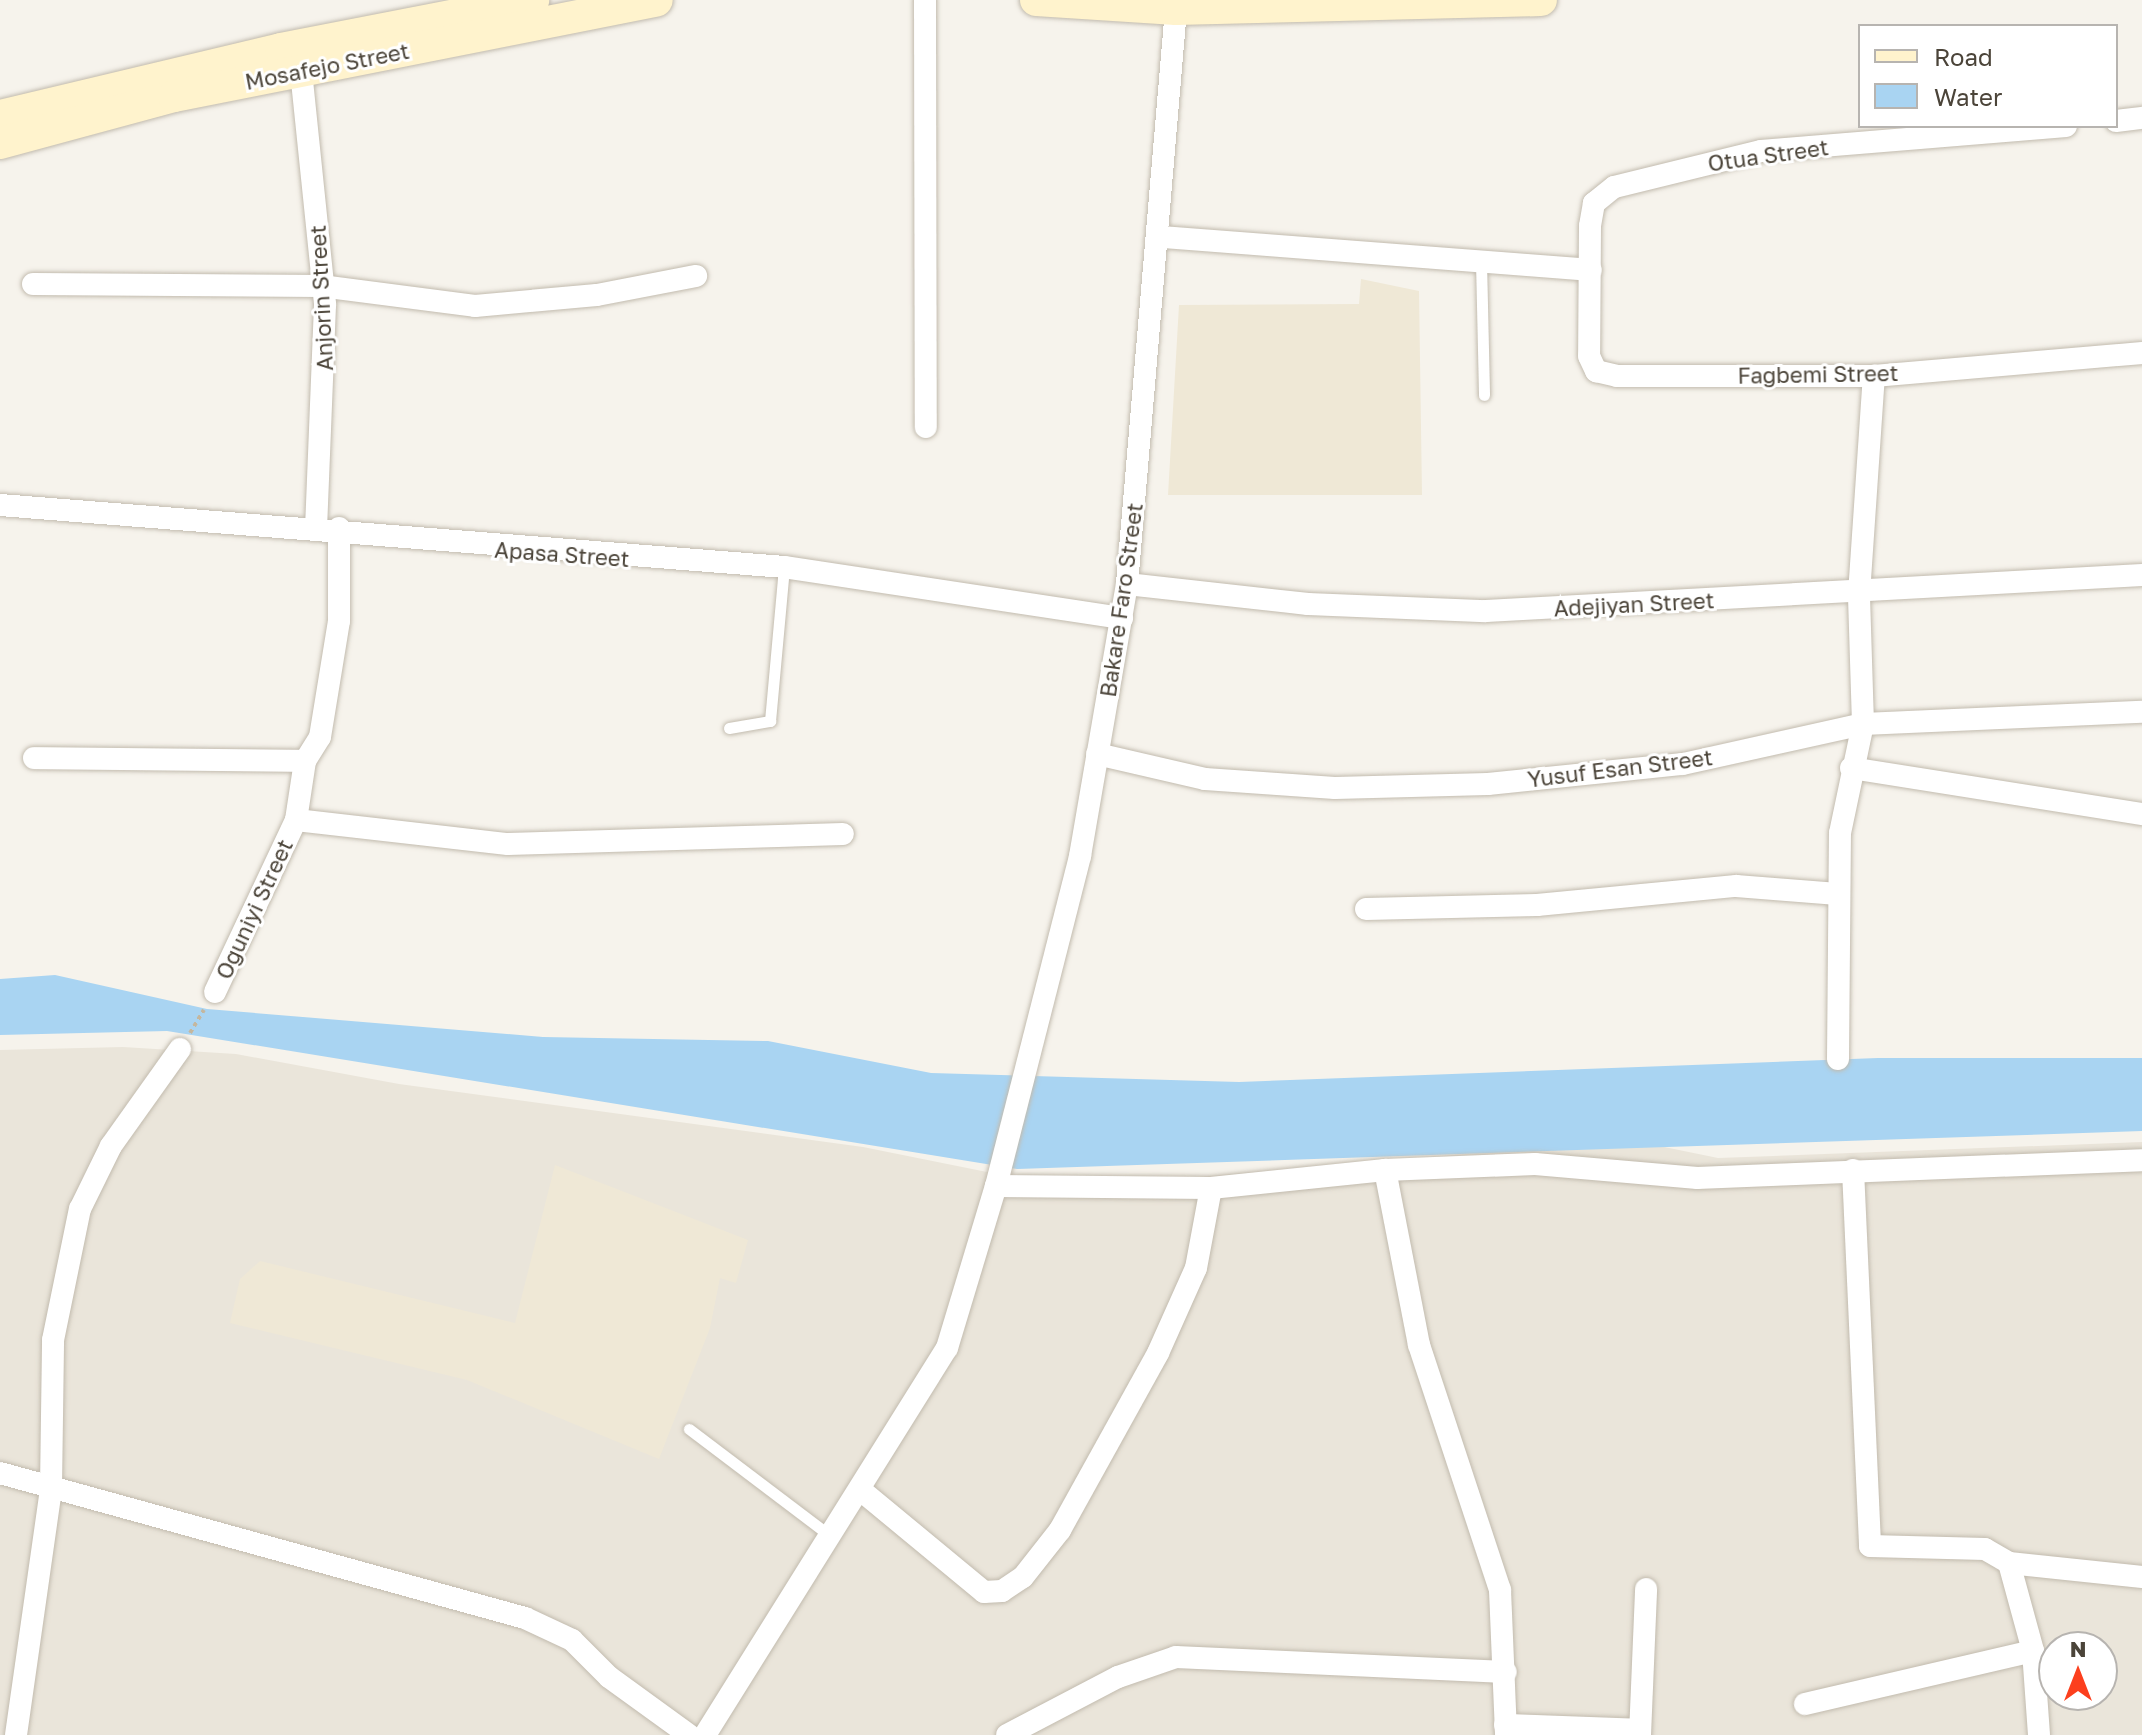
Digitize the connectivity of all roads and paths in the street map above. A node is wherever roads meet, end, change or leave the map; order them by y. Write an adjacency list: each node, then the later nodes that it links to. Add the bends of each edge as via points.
1 (533, 0): 7 (main road, Mosafejo Street)
2 (657, 0): 7 (main road, Mosafejo Street)
3 (925, 0): 23 (street)
4 (1036, 0): 6 (main road)
5 (1541, 0): 6 (main road)
6 (1176, 9): 14 (street, Bakare Faro Street)
7 (392, 39): 8 (main road, Mosafejo Street); 9 (main road, Mosafejo Street)
8 (301, 71): 13 (main road, Mosafejo Street); 19 (street, Anjorin Street)
9 (0, 116)
10 (2142, 118): 11 (street)
11 (2118, 121)
12 (2042, 128): 16 (street, Otua Street, via 1761,151 1614,187 1594,203)
13 (0, 143)
14 (1162, 237): 15 (street); 29 (street, Bakare Faro Street)
15 (1481, 260): 16 (street); 22 (lane)
16 (1591, 270): 21 (street, Fagbemi Street, via 1589,356 1596,371)
17 (696, 276): 19 (street, via 572,299 475,306)
18 (33, 284): 19 (street)
19 (321, 286): 25 (street, Anjorin Street, via 325,383)
20 (2142, 353): 21 (street, Fagbemi Street)
21 (1874, 376): 30 (street)
22 (1484, 395)
23 (926, 427)
24 (0, 505): 25 (street, Apasa Street)
25 (316, 527): 26 (street, Apasa Street)
26 (339, 528): 27 (street, Apasa Street, via 490,550); 37 (street, via 339,621 320,737)
27 (784, 567): 31 (street, Apasa Street); 34 (lane, via 770,721)
28 (2142, 575): 30 (street, Adejiyan Street)
29 (1127, 584): 30 (street, Adejiyan Street, via 1308,604 1486,611); 31 (street, Bakare Faro Street)
30 (1859, 594): 33 (street)
31 (1122, 618): 35 (street, Bakare Faro Street)
32 (2142, 712): 33 (street, Yusuf Esan Street)
33 (1863, 724): 35 (street, Yusuf Esan Street, via 1683,764 1488,784 1335,788 1205,779); 38 (street)
34 (729, 728)
35 (1097, 754): 50 (street, Bakare Faro Street, via 1080,856)
36 (34, 758): 37 (street)
37 (305, 761): 40 (street, Oguniyi Street)
38 (1851, 768): 39 (street); 42 (street)
39 (2142, 814)
40 (296, 820): 41 (street, via 508,844); 44 (street, Oguniyi Street)
41 (843, 834)
42 (1838, 894): 43 (street, via 1736,886 1537,905); 46 (street)
43 (1366, 909)
44 (215, 992): 45 (path, Oguniyi Street)
45 (180, 1049): 54 (street, via 118,1134 80,1209 53,1340)
46 (1838, 1059)
47 (2142, 1160): 49 (street)
48 (1385, 1170): 49 (street, via 1535,1164 1697,1178); 51 (street); 61 (street, via 1419,1345 1476,1499 1500,1590)
49 (1853, 1170): 57 (street, via 1860,1440 1870,1546 1985,1549)
50 (997, 1183): 51 (street); 55 (street, Bakare Faro Street, via 947,1348)
51 (1211, 1188): 55 (street, via 1196,1268 1158,1353 1060,1530 1023,1577 984,1592)
52 (689, 1429): 56 (lane)
53 (0, 1473): 54 (street)
54 (51, 1488): 65 (street); 66 (street, via 525,1618 572,1640 609,1677)
55 (863, 1492): 56 (street, Bakare Faro Street)
56 (833, 1537): 67 (street, Bakare Faro Street)
57 (2009, 1563): 58 (street); 60 (street)
58 (2142, 1577)
59 (1646, 1589): 64 (street)
60 (2033, 1651): 62 (street); 69 (street)
61 (1506, 1672): 63 (street); 68 (street, via 1176,1657 1118,1677)
62 (1805, 1704)
63 (1505, 1730): 64 (street)
64 (1640, 1733)
65 (16, 1735)
66 (689, 1735)
67 (705, 1735)
68 (1007, 1735)
69 (2039, 1735)

